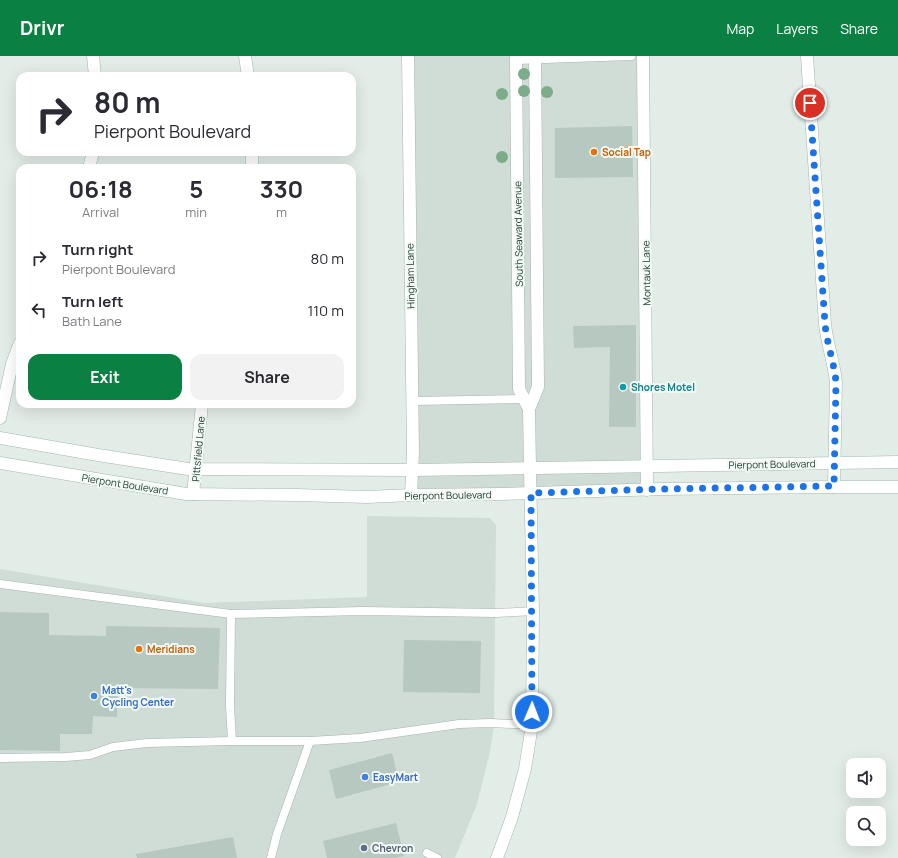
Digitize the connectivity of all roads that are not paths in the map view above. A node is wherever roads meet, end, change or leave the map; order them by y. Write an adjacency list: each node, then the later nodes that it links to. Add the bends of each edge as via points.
1 (93, 56): 9 (street)
2 (245, 56): 10 (street)
3 (408, 56): 20 (street, Hingham Lane)
4 (631, 56): 8 (lane)
5 (643, 56): 28 (street, Montauk Lane)
6 (807, 56): 27 (street, via 826,338 836,382)
7 (516, 58): 8 (lane); 11 (street, South Seaward Avenue)
8 (535, 58): 12 (street, South Seaward Avenue)
9 (95, 72)
10 (247, 72)
11 (516, 109): 12 (street); 13 (street, South Seaward Avenue)
12 (536, 109): 14 (street, South Seaward Avenue)
13 (516, 141): 14 (street); 15 (street, South Seaward Avenue)
14 (536, 141): 16 (street, South Seaward Avenue)
15 (518, 191): 16 (street); 19 (street, South Seaward Avenue)
16 (537, 191): 17 (street, South Seaward Avenue)
17 (539, 353): 19 (street); 21 (street, South Seaward Avenue, via 538,387)
18 (16, 354): 23 (street)
19 (519, 354): 21 (street, South Seaward Avenue, via 519,389)
20 (412, 401): 21 (lane); 31 (street, Hingham Lane)
21 (527, 404): 29 (street, South Seaward Avenue)
22 (202, 408): 30 (street, Pittsfield Lane)
23 (0, 418)
24 (0, 438): 30 (street, Pierpont Boulevard)
25 (898, 462): 27 (street, Pierpont Boulevard)
26 (0, 463): 36 (street, Pierpont Boulevard)
27 (834, 463): 28 (street, Pierpont Boulevard); 32 (street)
28 (648, 466): 29 (street, Pierpont Boulevard); 34 (street, Montauk Lane)
29 (530, 468): 31 (street, Pierpont Boulevard); 35 (street, South Seaward Avenue)
30 (196, 469): 31 (street, Pierpont Boulevard); 36 (street, Pittsfield Lane)
31 (413, 470): 37 (street, Hingham Lane)
32 (834, 486): 33 (street, Pierpont Boulevard); 34 (street, Pierpont Boulevard)
33 (898, 487)
34 (647, 490): 35 (street, Pierpont Boulevard)
35 (531, 493): 37 (street, Pierpont Boulevard); 39 (street, South Seaward Avenue)
36 (193, 494): 37 (street, Pierpont Boulevard, via 367,497)
37 (411, 495)
38 (0, 584): 40 (lane)
39 (533, 611): 40 (lane); 41 (street, South Seaward Avenue)
40 (231, 614): 42 (lane)
41 (532, 725): 43 (lane, via 459,724 360,738); 48 (street, South Seaward Avenue, via 525,769 512,817)
42 (232, 741): 43 (lane); 44 (lane, via 147,743 112,747 90,755)
43 (310, 741): 46 (lane, via 276,834)
44 (0, 758)
45 (427, 853): 47 (lane)
46 (271, 858)
47 (437, 858)
48 (497, 858)

